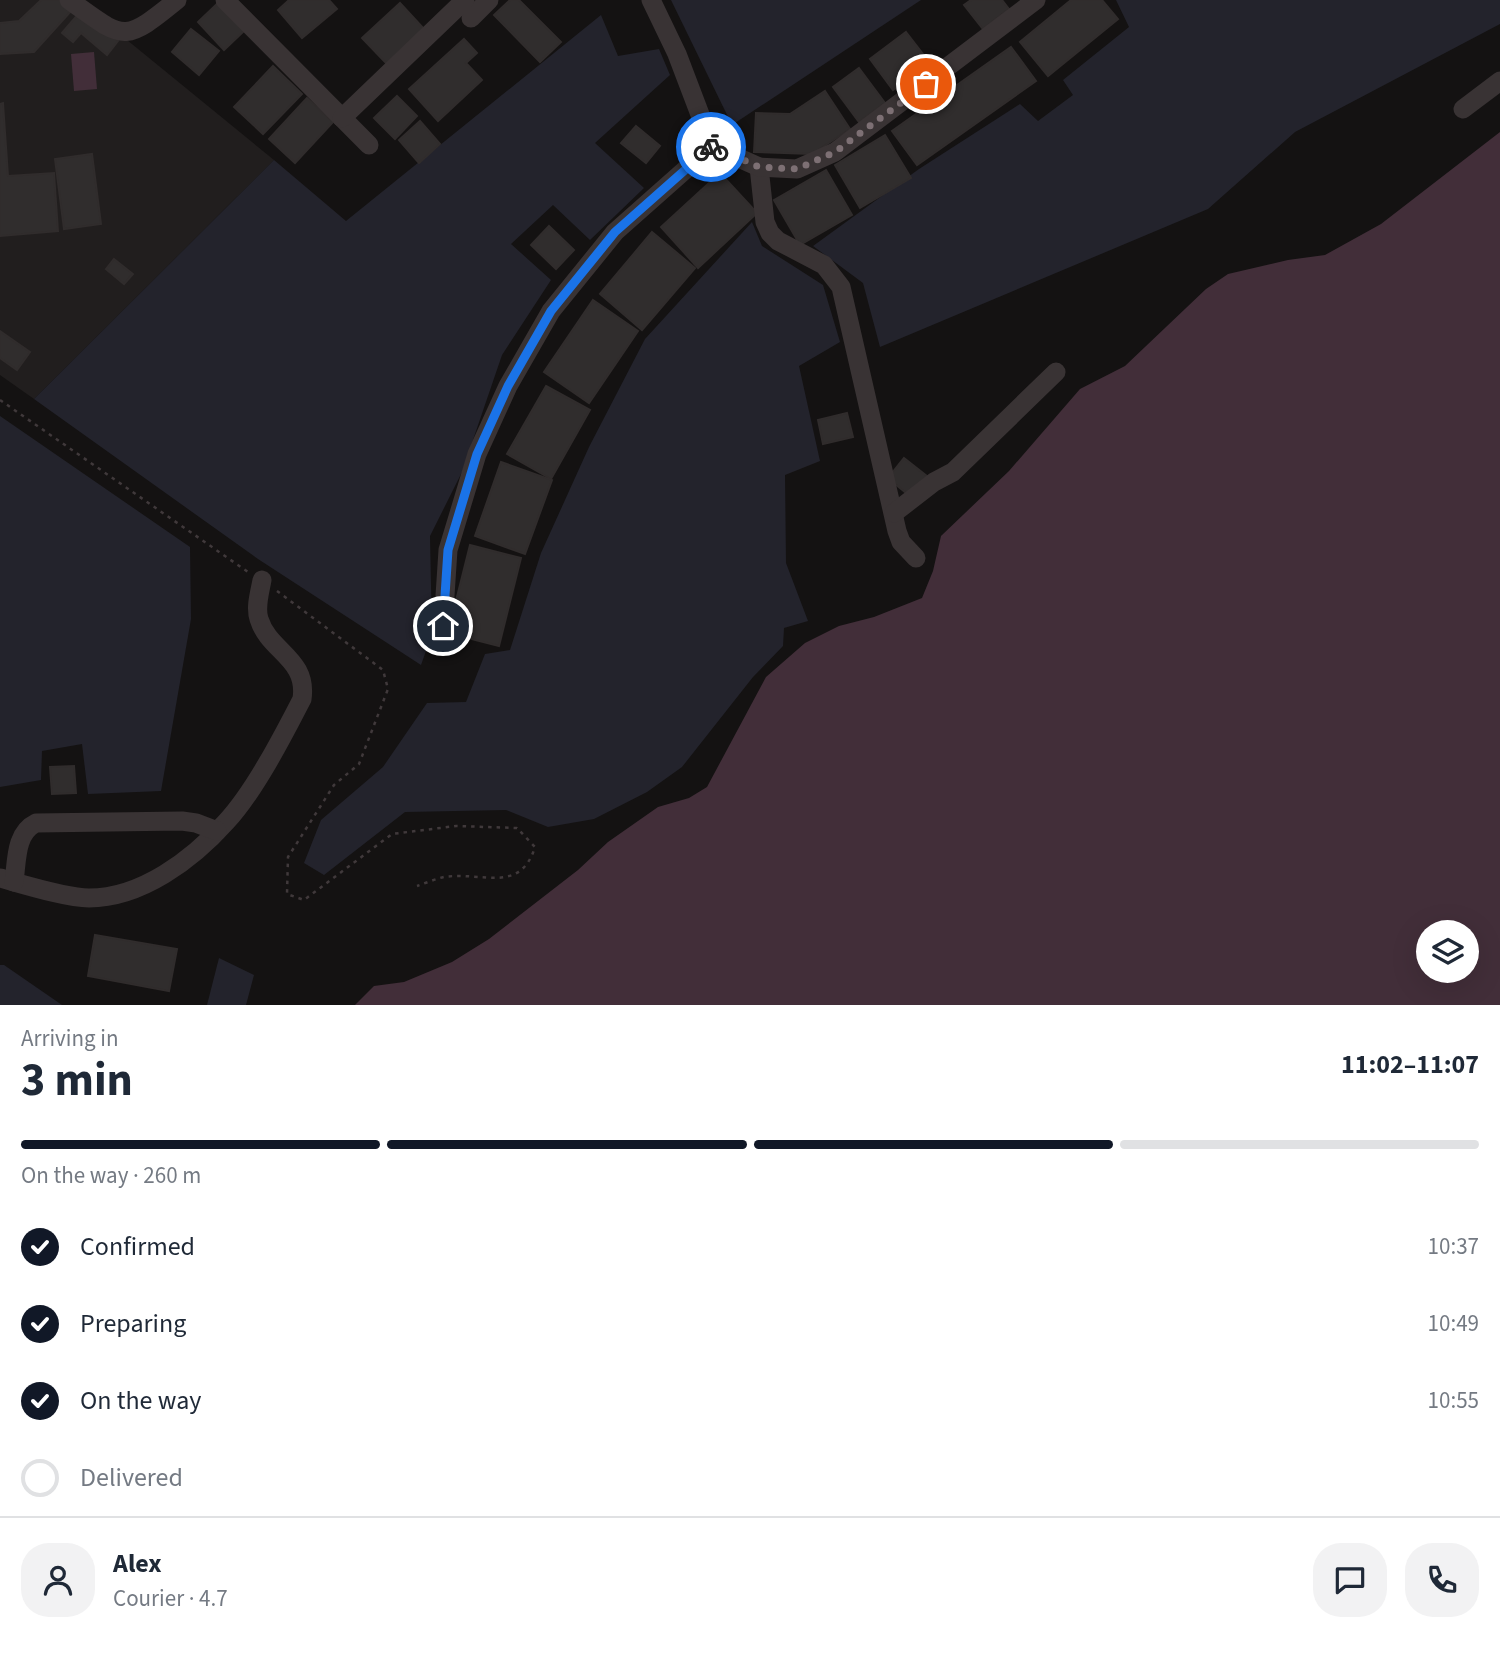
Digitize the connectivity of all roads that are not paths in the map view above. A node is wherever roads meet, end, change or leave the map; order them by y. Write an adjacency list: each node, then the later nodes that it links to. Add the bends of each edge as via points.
1 (69, 0): 2 (street, via 109,29 124,33 149,23)
2 (177, 0)
3 (225, 0): 10 (street)
4 (489, 0): 7 (street)
5 (650, 0): 12 (street, via 677,54)
6 (1036, 0): 13 (street, via 835,152 797,169)
7 (468, 9): 10 (street)
8 (1500, 81): 9 (street)
9 (1463, 109)
10 (342, 118): 11 (street)
11 (369, 145)
12 (712, 146): 13 (street); 18 (street, via 615,232 551,311 508,386 473,466 448,550)
13 (759, 167): 15 (street, via 769,233 824,265 841,287)
14 (1056, 372): 15 (street, via 953,472)
15 (894, 513): 16 (street, via 901,542)
16 (916, 558)
17 (262, 580): 19 (street, via 259,619 302,676 302,699 240,805)
18 (443, 626)
19 (217, 831): 20 (street, via 170,871 120,895 87,898); 20 (street, via 181,821 36,823 21,835)
20 (7, 880)

